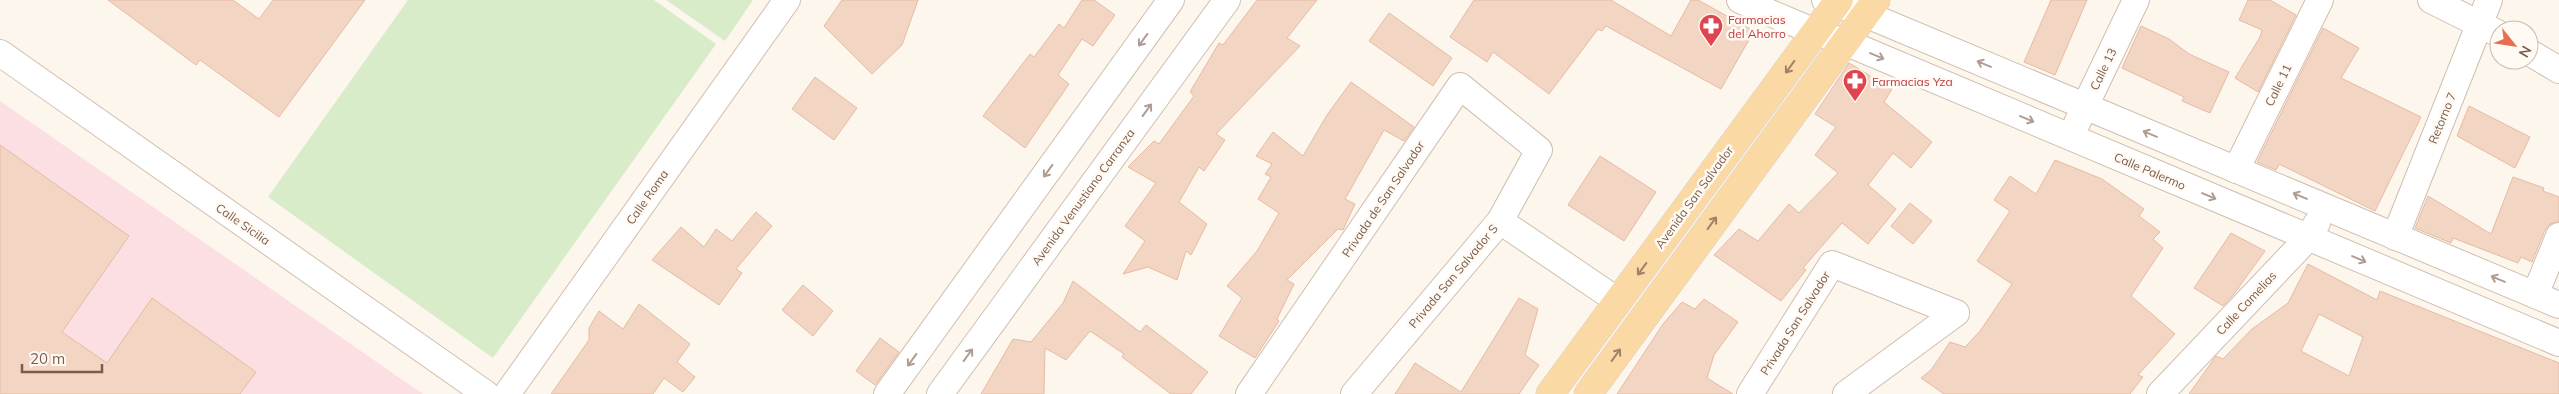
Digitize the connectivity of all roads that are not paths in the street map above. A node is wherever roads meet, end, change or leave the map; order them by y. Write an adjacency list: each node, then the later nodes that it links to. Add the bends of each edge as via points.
1 (787, 0): 31 (street, Calle Roma)
2 (1171, 0): 32 (street, one-way to 32)
3 (1227, 0): 33 (street, Avenida Venustiano Carranza, one-way to 3)
4 (1740, 0): 11 (street, Calle Palermo)
5 (2136, 0): 16 (street, Calle 13)
6 (2320, 0): 19 (street, Calle 11)
7 (2431, 0): 10 (street)
8 (1834, 2): 9 (street); 11 (main road, Avenida San Salvador)
9 (1870, 7): 12 (main road); 16 (street, one-way to 9)
10 (2489, 19): 22 (street, Retorno 7)
11 (1815, 32): 12 (street, Calle Palermo); 26 (main road, Avenida San Salvador, one-way to 26)
12 (1845, 42): 17 (street, Calle Palermo, one-way to 17); 37 (main road, one-way to 12)
13 (0, 53): 30 (street, Calle Sicilia)
14 (2539, 58): 15 (street)
15 (2559, 70)
16 (2084, 107): 17 (street, Calle 13); 19 (street, one-way to 16)
17 (2071, 138): 24 (street, Calle Palermo, one-way to 24)
18 (1539, 150): 21 (street, Privada San Salvador S); 34 (street, Privada de San Salvador, via 1460,86)
19 (2236, 170): 20 (street, one-way to 19)
20 (2327, 208): 22 (street); 24 (street, Calle Camelias)
21 (1500, 221): 26 (street); 35 (street, Privada San Salvador S)
22 (2395, 236): 25 (street, one-way to 22)
23 (2559, 236): 25 (street)
24 (2308, 238): 28 (street, Calle Palermo, one-way to 28); 29 (street, Calle Camelias)
25 (2535, 295): 27 (street)
26 (1618, 300): 36 (main road, Avenida San Salvador)
27 (2559, 305)
28 (2559, 343)
29 (2165, 393)
30 (486, 394)
31 (506, 394)
32 (887, 394)
33 (940, 394)
34 (1249, 394)
35 (1354, 394)
36 (1550, 394)
37 (1588, 394)
38 (1750, 394): 39 (street, Privada San Salvador, via 1832,264 1956,313)
39 (1846, 394)

